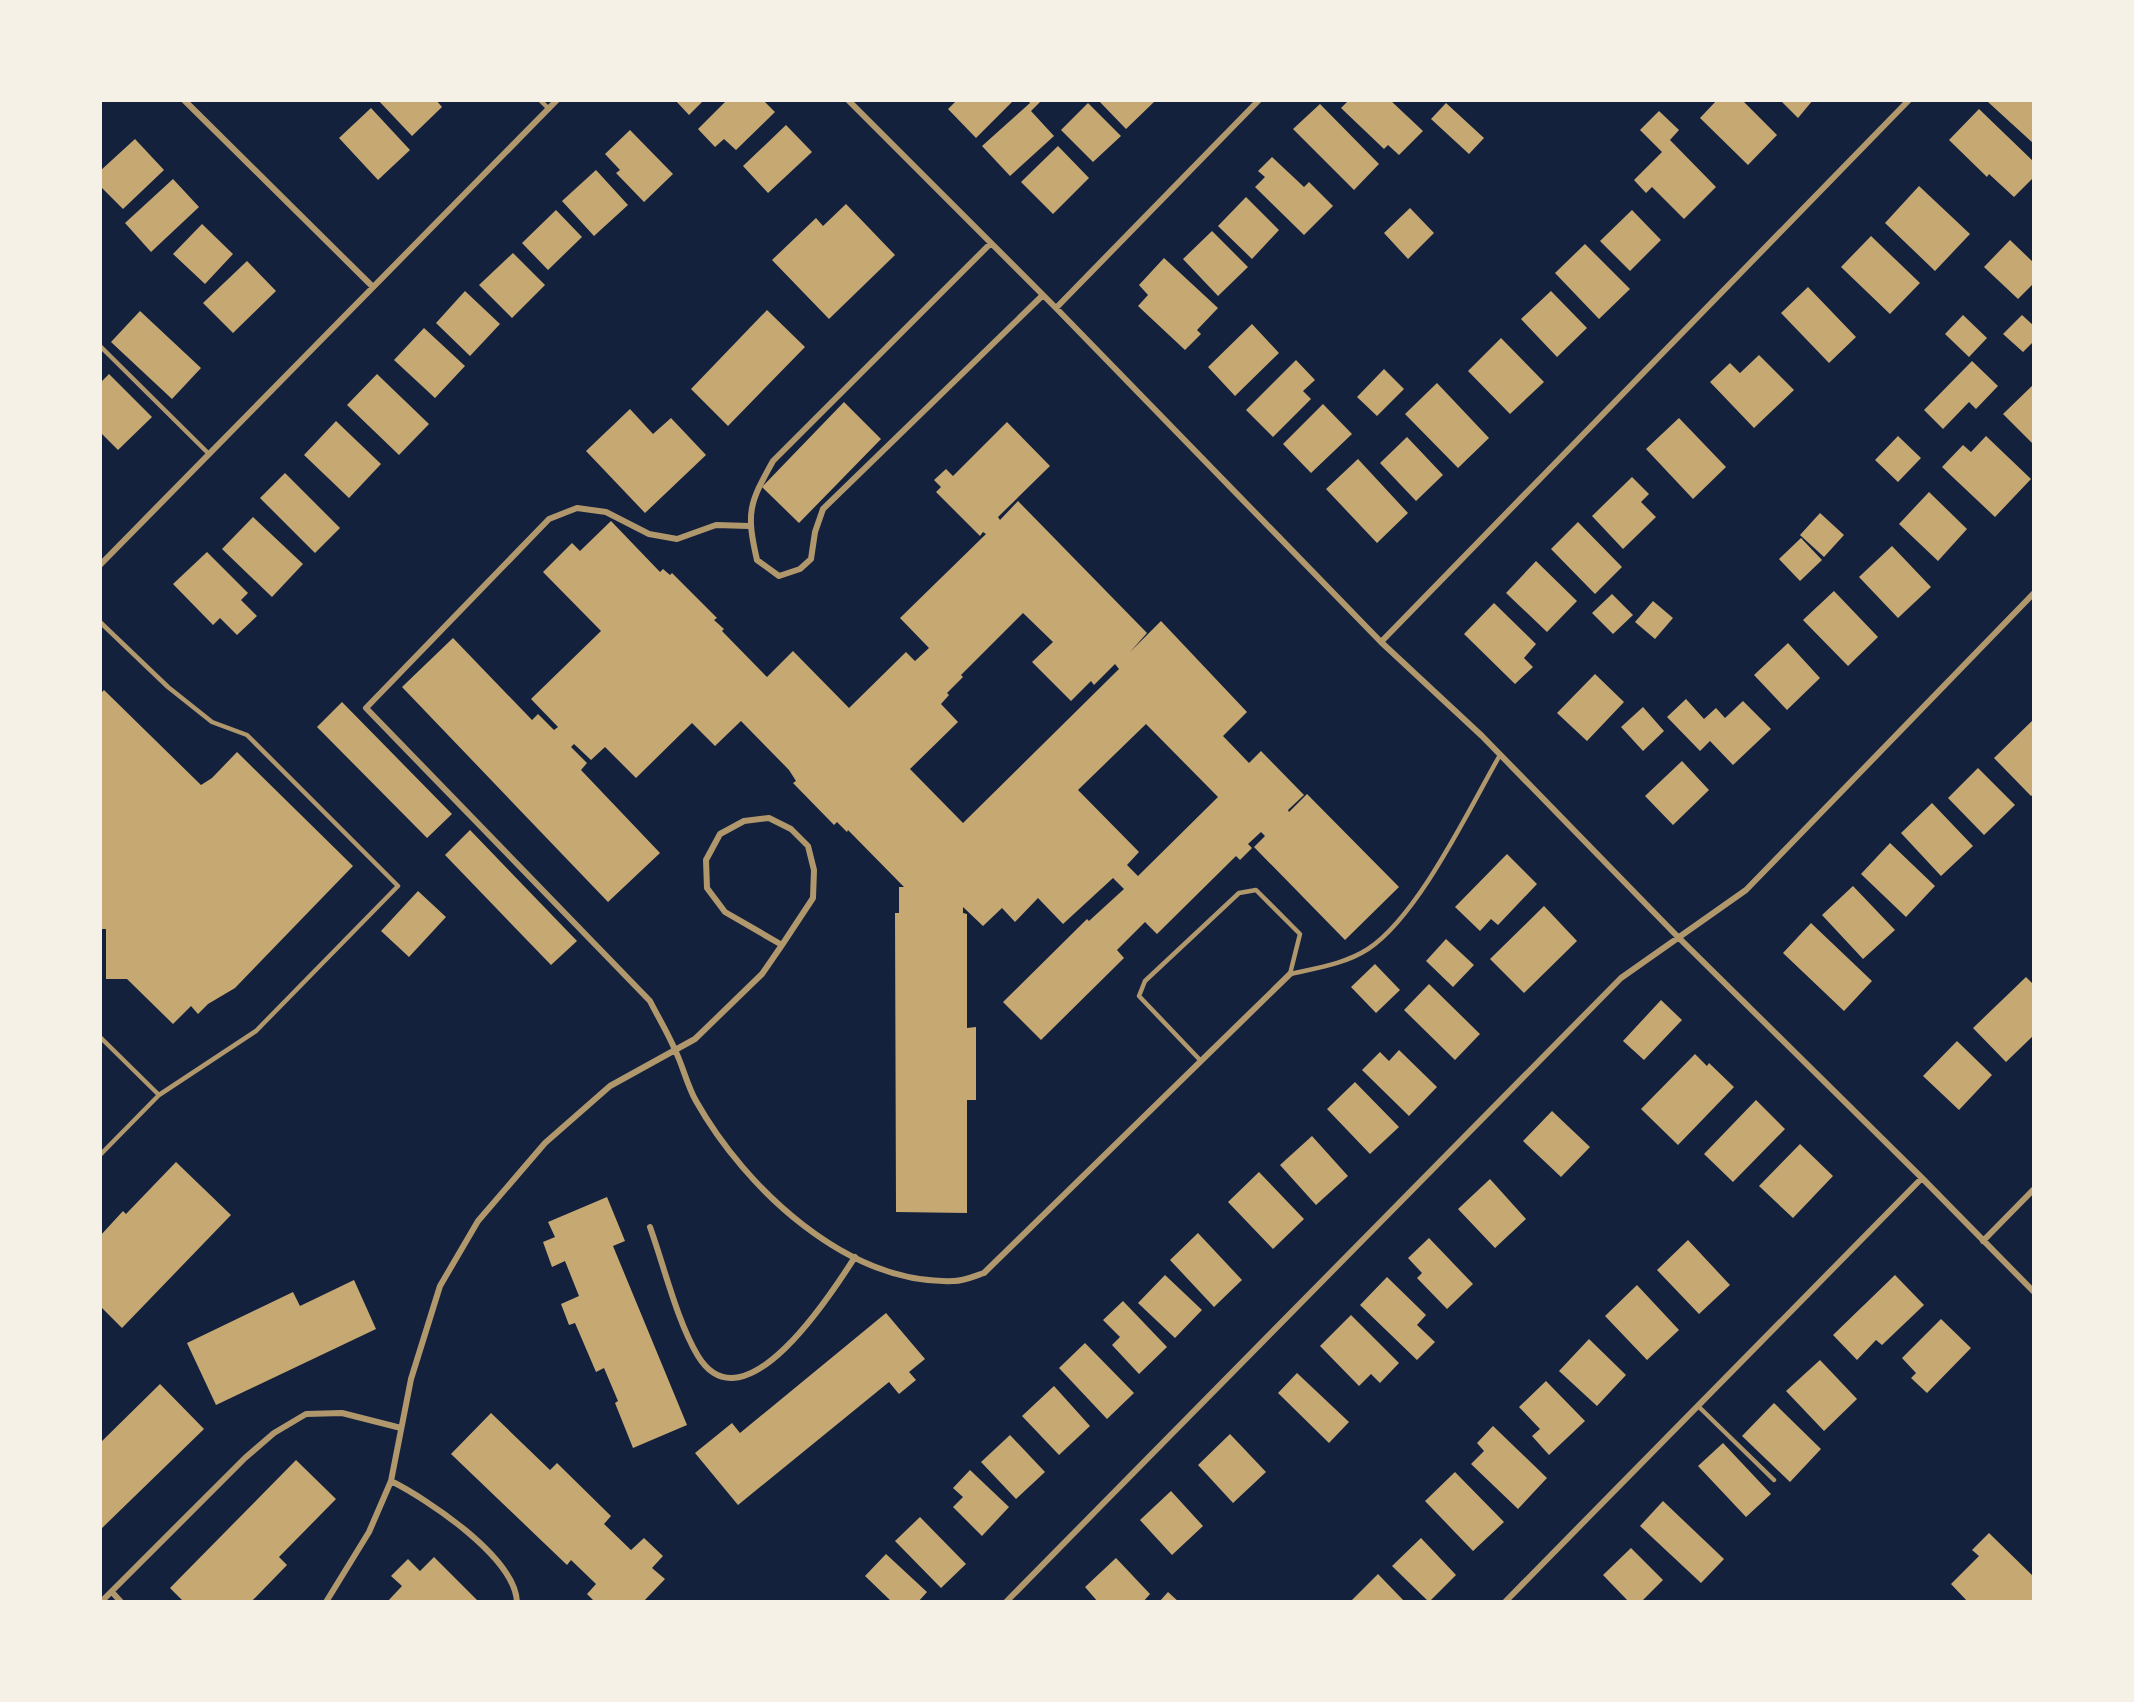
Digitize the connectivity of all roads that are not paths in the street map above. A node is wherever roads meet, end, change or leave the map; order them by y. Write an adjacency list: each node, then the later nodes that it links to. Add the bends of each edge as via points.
1 (184, 100): 9 (street)
2 (540, 100): 7 (lane)
3 (557, 100): 7 (street)
4 (848, 100): 8 (street)
5 (1259, 100): 11 (street)
6 (1909, 100): 18 (street)
7 (549, 109): 9 (street)
8 (990, 244): 10 (street); 14 (street, via 773,461 755,494)
9 (373, 287): 13 (street)
10 (1043, 295): 11 (street); 14 (street, via 823,509 811,559 800,569 780,576 757,560)
11 (1056, 308): 18 (street)
12 (100, 346): 13 (lane)
13 (209, 454): 15 (street)
14 (749, 525): 24 (street, via 716,525 677,539 649,534 606,512 577,508 549,519 366,708 650,1001)
15 (100, 565)
16 (2034, 593): 20 (street, via 1746,890)
17 (100, 622): 26 (lane, via 168,687 212,722 247,735 398,886 255,1031)
18 (1381, 642): 19 (street)
19 (1500, 755): 20 (street); 22 (lane, via 1438,866 1400,918 1370,948 1349,959)
20 (1677, 936): 28 (street); 43 (street, via 1621,978)
21 (782, 945): 21 (street, via 813,898 814,870 808,846 791,829 769,818 744,821 720,834 706,860 707,888 725,912); 24 (street, via 762,974 695,1039)
22 (1290, 974): 25 (street); 25 (lane, via 1300,934 1256,890 1239,893 1145,981 1139,996)
23 (100, 1036): 26 (lane)
24 (675, 1050): 32 (street, via 696,1100 755,1179 791,1215); 35 (street, via 610,1086 545,1143 478,1221 440,1286 411,1379)
25 (1201, 1061): 32 (street, via 984,1273 956,1281 912,1278 877,1269)
26 (159, 1095): 27 (lane)
27 (100, 1155)
28 (1922, 1178): 31 (street); 34 (street)
29 (2034, 1189): 31 (street)
30 (650, 1227): 32 (street, via 699,1358 728,1380 747,1376 801,1332)
31 (1983, 1241): 33 (street)
32 (855, 1257)
33 (2034, 1292)
34 (1698, 1406): 36 (lane); 44 (street)
35 (401, 1428): 37 (street); 38 (street, via 342,1413 306,1414 274,1432)
36 (1774, 1480)
37 (391, 1481): 41 (street, via 369,1532); 42 (street, via 455,1519 507,1573)
38 (112, 1592): 39 (street); 40 (street)
39 (101, 1602)
40 (122, 1602)
41 (326, 1602)
42 (517, 1602)
43 (1006, 1602)
44 (1505, 1602)

